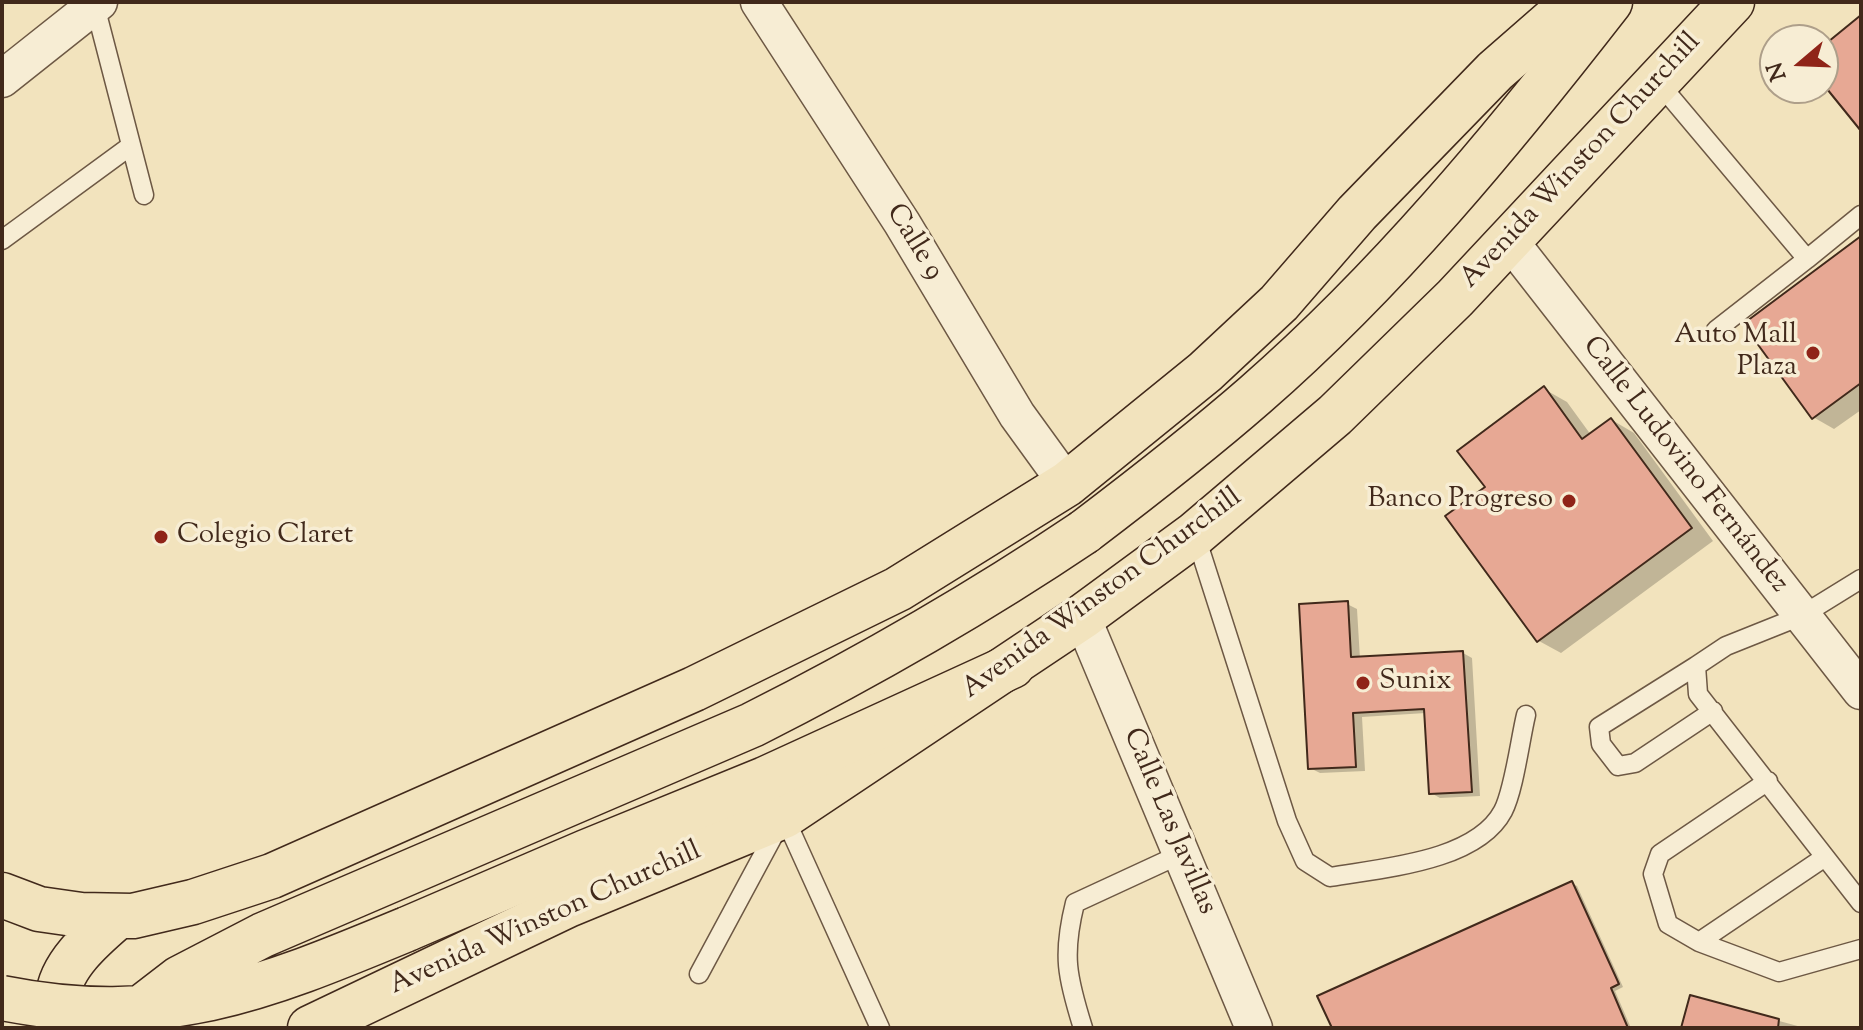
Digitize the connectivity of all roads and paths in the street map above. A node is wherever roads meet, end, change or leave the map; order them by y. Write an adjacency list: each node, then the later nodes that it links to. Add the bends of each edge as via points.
1 (759, 2): 15 (street, Calle 9, via 902,223 1017,415)
2 (1574, 2): 15 (main road, via 1495,71 1357,213 1279,303 1205,372)
3 (1610, 2): 38 (main road, bridge, via 1519,119 1361,294 1256,394 1084,532 919,638 752,725 263,935 180,978)
4 (1732, 2): 7 (main road, Avenida Winston Churchill)
5 (97, 4): 6 (street); 8 (lane)
6 (2, 79)
7 (1658, 82): 12 (main road, Avenida Winston Churchill); 13 (lane)
8 (129, 147): 9 (lane); 11 (lane)
9 (144, 195)
10 (1861, 215): 13 (lane)
11 (2, 240)
12 (1509, 240): 16 (main road, Avenida Winston Churchill, via 1335,415); 18 (street, Calle Ludovino Fernández)
13 (1807, 259): 14 (lane)
14 (1716, 330)
15 (1067, 484): 31 (main road, via 831,625 272,876 193,902)
16 (1195, 534): 19 (main road, Avenida Winston Churchill); 24 (lane, via 1287,821 1305,861 1330,877 1443,857 1477,837 1503,811)
17 (1861, 579): 18 (lane)
18 (1801, 616): 21 (lane, via 1726,646); 22 (street, Calle Ludovino Fernández)
19 (1082, 617): 20 (main road, Avenida Winston Churchill); 27 (street, Calle Las Javillas)
20 (1012, 666): 26 (main road, Avenida Winston Churchill); 35 (main road, bridge, via 765,779 279,982 159,1010)
21 (1696, 666): 23 (lane, via 1698,694); 23 (lane, via 1599,727 1601,744 1618,766 1635,763)
22 (1861, 691)
23 (1713, 711): 25 (lane)
24 (1526, 715)
25 (1768, 781): 28 (lane); 32 (lane, via 1660,854 1653,874 1668,924)
26 (784, 816): 34 (lane); 36 (main road, Avenida Winston Churchill, via 568,905); 39 (lane)
27 (1181, 854): 40 (lane, via 1075,903 1065,945 1070,988); 41 (street, Calle Las Javillas)
28 (1825, 857): 30 (lane); 32 (lane)
29 (2, 895): 31 (main road, via 39,909)
30 (1861, 903)
31 (117, 917): 37 (main road, via 89,941 70,968 58,996)
32 (1699, 942): 33 (lane, via 1779,972)
33 (1861, 949)
34 (699, 974)
35 (2, 998)
36 (328, 1018)
37 (63, 1028)
38 (115, 1028)
39 (880, 1028)
40 (1083, 1028)
41 (1254, 1028)

